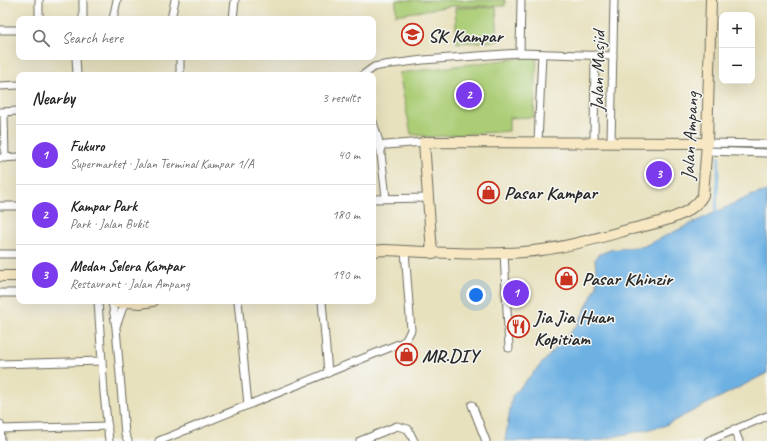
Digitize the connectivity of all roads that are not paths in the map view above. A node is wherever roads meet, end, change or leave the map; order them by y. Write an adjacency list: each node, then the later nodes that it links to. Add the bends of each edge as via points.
1 (39, 0): 9 (street)
2 (83, 0): 10 (street)
3 (117, 0): 11 (street)
4 (175, 0): 12 (street)
5 (236, 0): 13 (street)
6 (521, 0): 16 (street)
7 (614, 0): 19 (street, Jalan Masjid)
8 (711, 0): 35 (street, Jalan Ampang)
9 (39, 16)
10 (83, 16)
11 (114, 16)
12 (172, 16)
13 (233, 16)
14 (0, 30): 15 (street)
15 (16, 30)
16 (520, 53): 17 (street); 24 (street, via 423,60 384,65)
17 (542, 54): 18 (street); 30 (street)
18 (595, 55): 19 (street); 31 (street)
19 (613, 56): 32 (street, Jalan Masjid)
20 (76, 60): 22 (street)
21 (180, 60): 23 (street)
22 (77, 72)
23 (180, 72)
24 (368, 72)
25 (16, 85): 26 (street)
26 (0, 86)
27 (16, 111): 28 (street)
28 (2, 112): 37 (street)
29 (424, 142): 30 (street); 34 (street); 40 (street)
30 (538, 142): 31 (street)
31 (594, 142): 32 (street)
32 (611, 142): 35 (street)
33 (767, 144): 35 (street)
34 (376, 145): 39 (street)
35 (707, 147): 36 (street); 47 (street, Jalan Ampang, via 703,195 700,203 684,213 664,221 560,247)
36 (767, 153)
37 (2, 158): 38 (street)
38 (16, 158)
39 (386, 198): 40 (street); 41 (street)
40 (428, 198): 46 (street)
41 (376, 199)
42 (0, 206): 43 (street)
43 (16, 206)
44 (376, 251): 45 (street, Jalan Ampang)
45 (405, 251): 46 (street, Jalan Ampang); 63 (street, via 410,336 401,343)
46 (432, 253): 47 (street, Jalan Ampang)
47 (504, 253): 60 (street)
48 (0, 254): 49 (street)
49 (16, 254)
50 (0, 276): 51 (street)
51 (16, 276)
52 (0, 293): 53 (street)
53 (16, 293)
54 (98, 304): 61 (street)
55 (112, 304): 59 (street)
56 (126, 304): 59 (street)
57 (238, 304): 64 (street)
58 (322, 304): 63 (street)
59 (116, 328): 73 (street, via 125,434)
60 (509, 348)
61 (102, 361): 62 (street); 68 (street)
62 (0, 364)
63 (328, 373): 64 (street)
64 (248, 405): 74 (street)
65 (472, 405): 77 (street)
66 (767, 416): 70 (street)
67 (0, 424): 69 (street)
68 (108, 426): 69 (street); 72 (street)
69 (0, 429): 71 (street)
70 (734, 429): 78 (street); 79 (street)
71 (1, 441)
72 (109, 441)
73 (128, 441)
74 (159, 441)
75 (360, 441): 76 (street, via 397,426 408,429)
76 (414, 441)
77 (486, 441)
78 (708, 441)
79 (739, 441)

